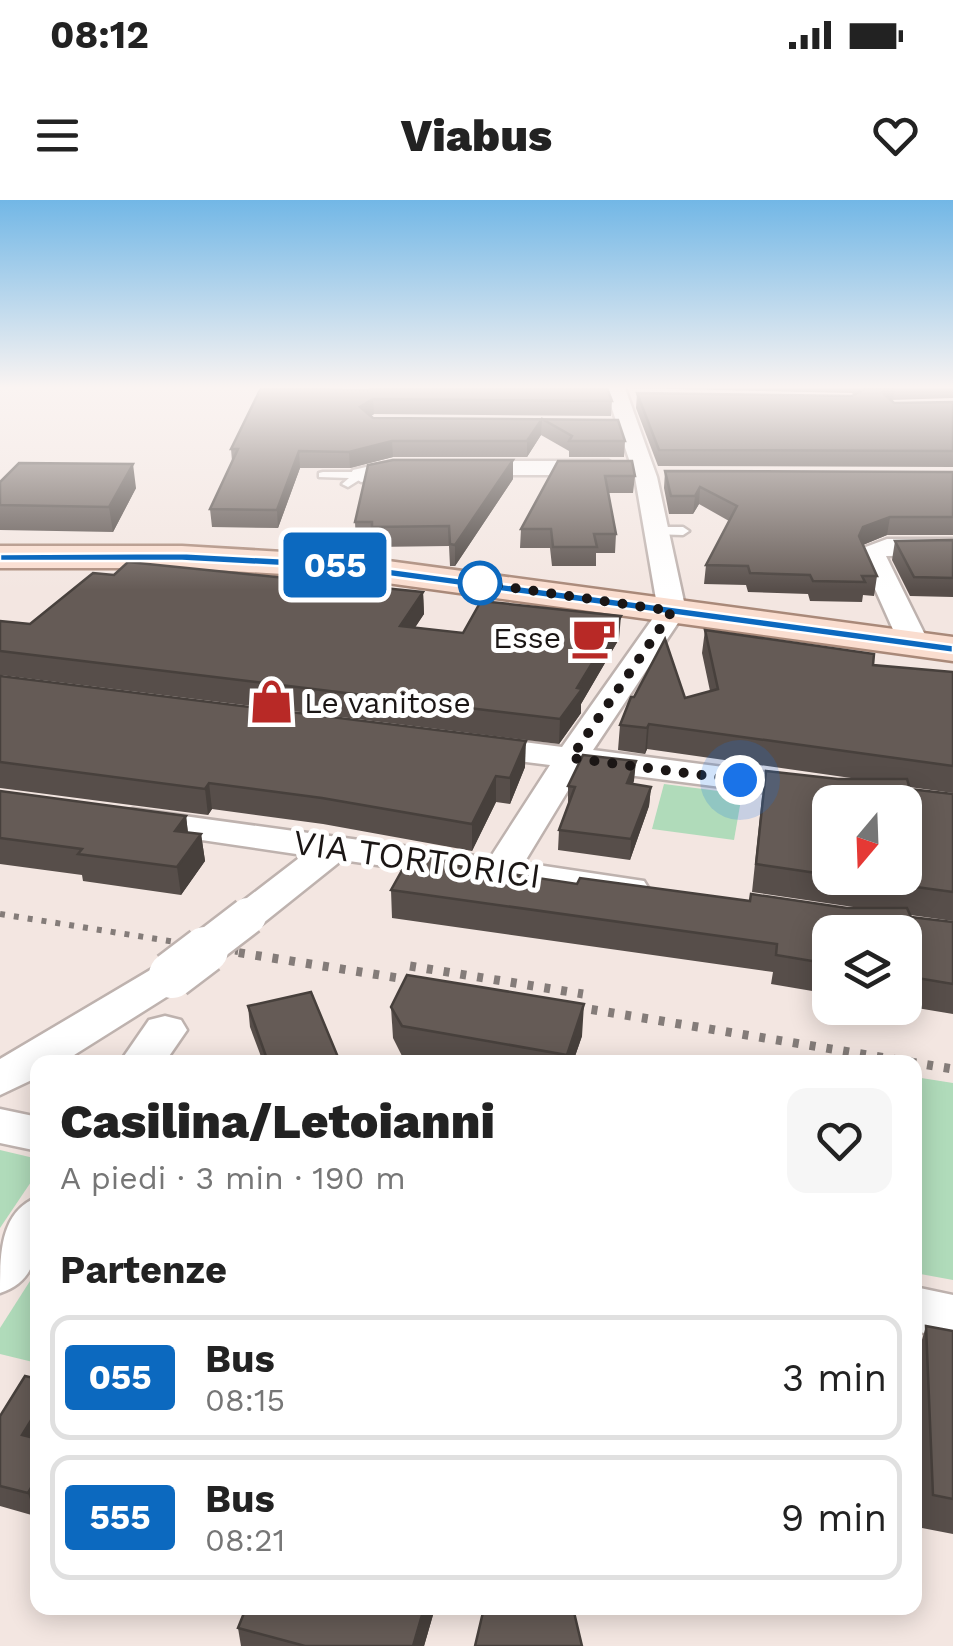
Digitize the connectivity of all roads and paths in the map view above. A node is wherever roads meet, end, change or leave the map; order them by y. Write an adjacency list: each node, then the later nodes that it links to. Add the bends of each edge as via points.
1 (639, 455): 2 (street)
2 (653, 474): 4 (street, via 393,468); 5 (street)
3 (323, 475): 4 (lane)
4 (355, 480)
5 (656, 531): 6 (lane); 9 (street)
6 (683, 531)
7 (953, 547): 10 (street, via 872,553)
8 (0, 557): 9 (main road, via 334,565)
9 (672, 611): 10 (main road); 13 (street)
10 (914, 644): 11 (main road)
11 (953, 649)
12 (438, 741): 13 (street)
13 (571, 758): 14 (street); 17 (street)
14 (812, 788)
15 (99, 815): 16 (street, VIA TORTORICI)
16 (336, 847): 17 (street, VIA TORTORICI); 19 (street, bridge, via 172,975)
17 (501, 870): 18 (street, VIA TORTORICI)
18 (658, 893)
19 (41, 1055)
20 (30, 1062): 21 (street, bridge)
21 (0, 1079)
22 (0, 1126): 23 (street)
23 (30, 1132)
24 (30, 1228): 25 (street)
25 (0, 1272)
26 (922, 1310): 27 (street)
27 (953, 1317)

